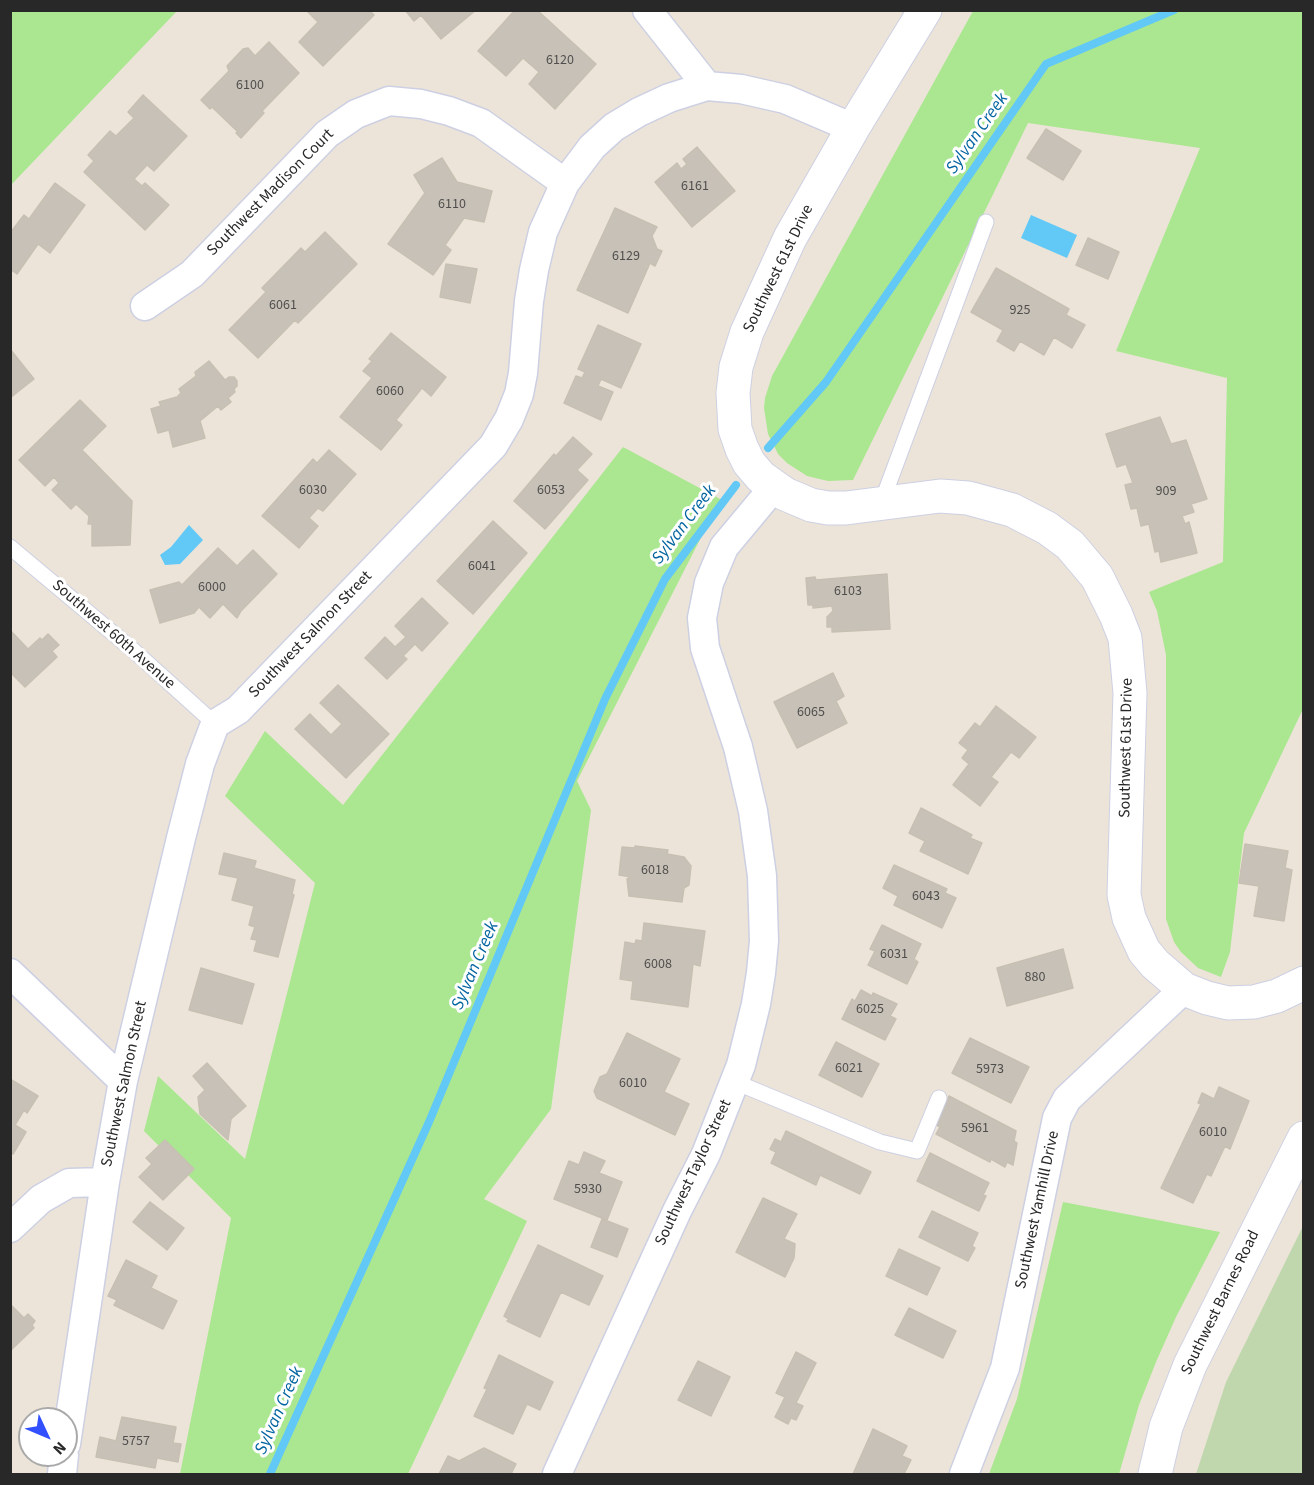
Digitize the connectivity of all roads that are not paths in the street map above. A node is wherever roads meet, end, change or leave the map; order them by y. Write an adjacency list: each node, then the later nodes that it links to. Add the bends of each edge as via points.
1 (647, 10): 3 (street)
2 (925, 10): 4 (street, Southwest 61st Drive)
3 (707, 86): 4 (street, Southwest Salmon Street, via 785,99); 5 (street, Southwest Salmon Street, via 669,98 614,127 592,147)
4 (854, 128): 8 (street, Southwest 61st Drive, via 790,238 747,332 736,367 735,429 749,463)
5 (565, 183): 7 (street, Southwest Madison Court, via 481,123 421,104 388,101 356,114 327,134 192,274); 11 (street, Southwest Salmon Street, via 543,232 534,270 519,394 493,446 238,710)
6 (986, 222): 9 (lane)
7 (145, 306)
8 (774, 488): 9 (street, Southwest 61st Drive, via 797,500 828,508); 16 (street, Southwest Taylor Street, via 724,547 709,583 702,618 705,648 738,747 753,811 762,876 761,973)
9 (880, 504): 14 (street, Southwest 61st Drive, via 940,496 1002,506 1047,528 1070,545 1097,577 1125,638 1128,670 1130,728 1124,895 1129,918 1144,951)
10 (10, 547): 11 (lane, Southwest 60th Avenue)
11 (215, 724): 15 (street, Southwest Salmon Street, via 200,764)
12 (10, 973): 15 (street)
13 (1304, 983): 14 (street, Southwest 61st Drive, via 1254,1002 1228,1003)
14 (1184, 989): 23 (street, Southwest Yamhill Drive, via 1067,1099 1057,1118 1005,1368)
15 (123, 1081): 19 (street, Southwest Salmon Street)
16 (735, 1082): 17 (lane, via 880,1142 917,1151); 22 (street, Southwest Taylor Street, via 706,1154)
17 (939, 1098)
18 (1304, 1138): 24 (street, Southwest Barnes Road, via 1190,1365 1166,1427)
19 (105, 1182): 20 (street, via 69,1183 41,1199); 21 (street, Southwest Salmon Street)
20 (10, 1228)
21 (72, 1407)
22 (557, 1474)
23 (964, 1474)
24 (1155, 1474)

